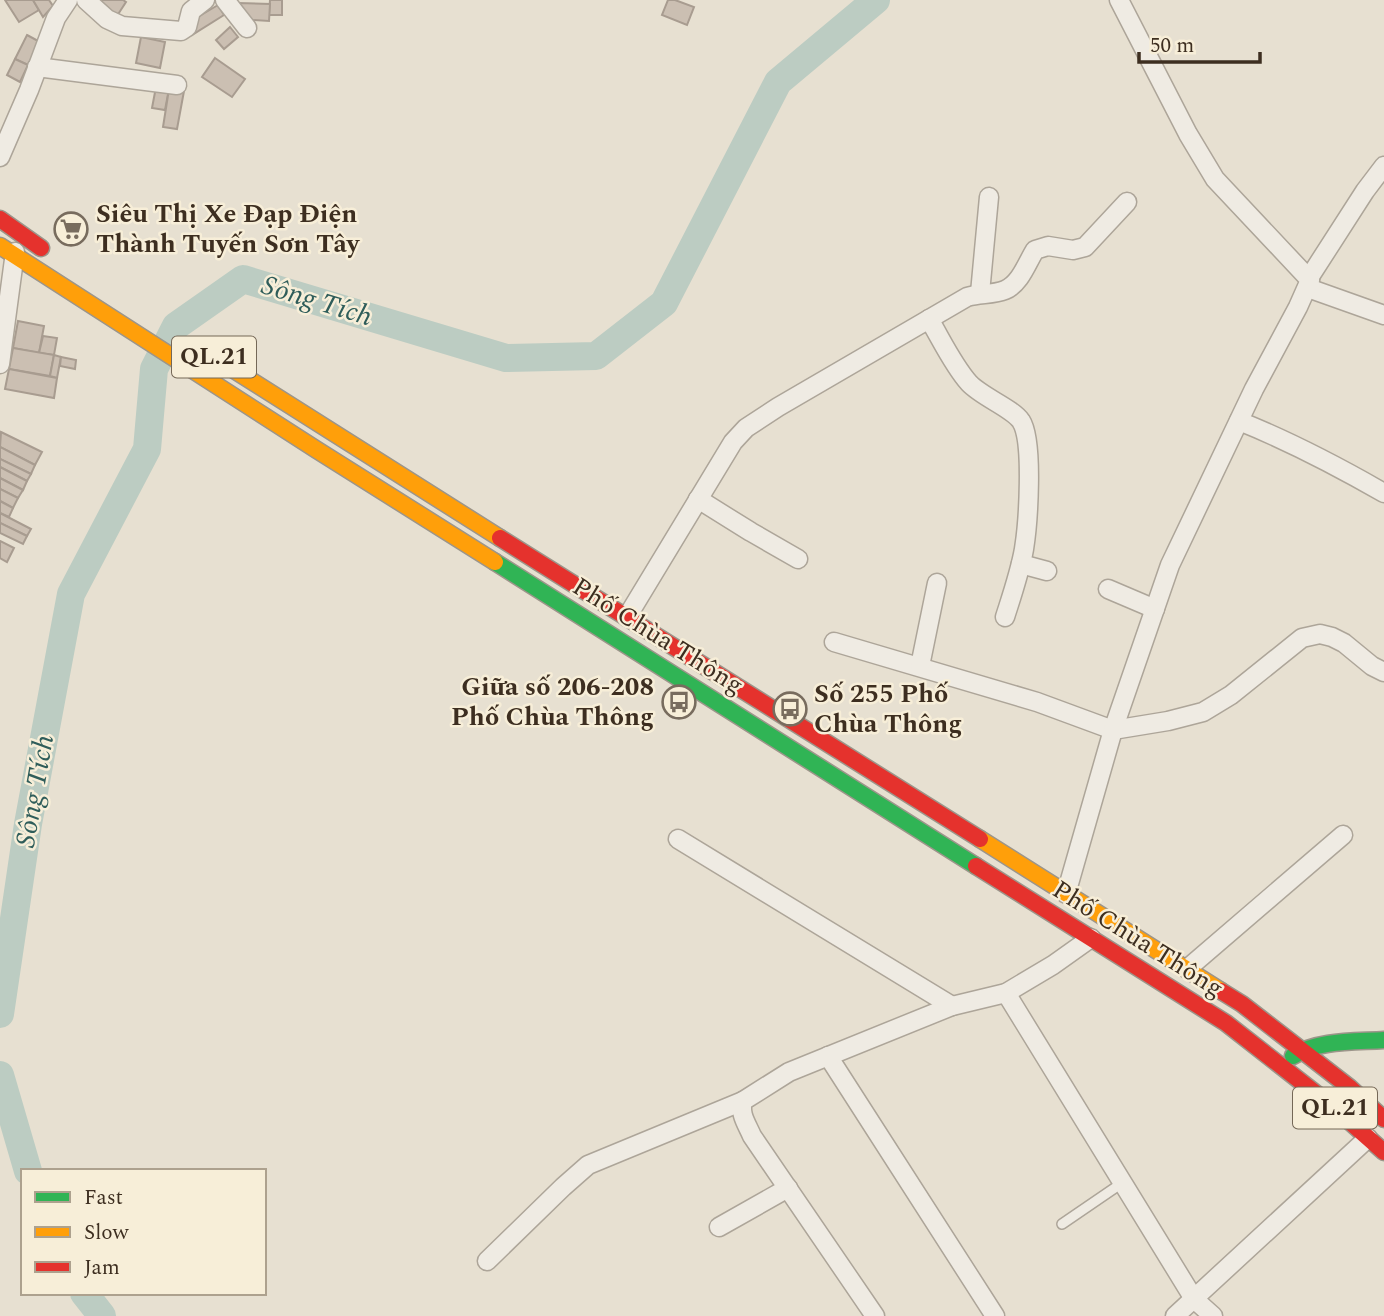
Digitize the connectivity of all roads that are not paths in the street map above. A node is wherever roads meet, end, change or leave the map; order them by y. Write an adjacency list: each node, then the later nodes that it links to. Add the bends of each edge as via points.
1 (68, 0): 7 (street)
2 (86, 0): 3 (street, via 122,26 181,32 191,10)
3 (205, 0)
4 (225, 0): 6 (street)
5 (1119, 0): 17 (street, via 1215,179)
6 (247, 28)
7 (37, 67): 8 (street); 9 (street)
8 (177, 85)
9 (0, 157)
10 (1384, 166): 17 (street)
11 (989, 197): 18 (street)
12 (1127, 202): 18 (street, via 1085,247 1035,250 1013,285)
13 (0, 219): 14 (main road)
14 (23, 236): 15 (street); 16 (main road)
15 (7, 250): 22 (street); 41 (main road, Phố Chùa Thông / QL.21)
16 (55, 256)
17 (1308, 283): 19 (street); 23 (street)
18 (980, 293): 20 (street)
19 (1384, 315)
20 (929, 319): 25 (street, via 746,428); 27 (street, via 970,384 1014,413 1024,425 1029,466)
21 (214, 357): 32 (main road, Phố Chùa Thông / QL.21)
22 (0, 364)
23 (1239, 421): 24 (street); 31 (street, via 1170,565)
24 (1384, 493)
25 (698, 499): 26 (street); 32 (street)
26 (798, 559)
27 (1021, 564): 28 (street); 33 (street)
28 (1046, 571)
29 (937, 583): 35 (street)
30 (1108, 589): 31 (street)
31 (1155, 609): 37 (street)
32 (627, 617): 40 (main road, Phố Chùa Thông / QL.21)
33 (1005, 617)
34 (834, 642): 35 (street)
35 (920, 666): 37 (street)
36 (1384, 672): 37 (street, via 1344,643 1320,634 1302,638 1203,712)
37 (1113, 730): 40 (street)
38 (1343, 835): 42 (street)
39 (678, 839): 44 (street)
40 (1066, 894): 42 (main road, Phố Chùa Thông / QL.21)
41 (1091, 938): 43 (street); 48 (main road, Phố Chùa Thông / QL.21, via 1226,1023)
42 (1187, 970): 46 (main road, Phố Chùa Thông / QL.21, via 1242,1004)
43 (1006, 993): 44 (street); 53 (street)
44 (952, 1006): 47 (street)
45 (1384, 1041): 46 (main road)
46 (1299, 1050): 48 (main road); 50 (main road, Phố Chùa Thông / QL.21)
47 (828, 1056): 49 (street, via 789,1072); 60 (street)
48 (1282, 1067): 51 (main road, Phố Chùa Thông / QL.21)
49 (743, 1101): 54 (street, via 742,1114 752,1136); 57 (street, via 589,1165)
50 (1384, 1119)
51 (1368, 1138): 52 (main road, Phố Chùa Thông / QL.21); 58 (street)
52 (1384, 1152)
53 (1122, 1183): 55 (lane); 58 (street)
54 (788, 1188): 56 (street); 59 (street)
55 (1062, 1224)
56 (719, 1227)
57 (487, 1261)
58 (1194, 1299): 61 (street); 62 (street)
59 (874, 1316)
60 (995, 1316)
61 (1175, 1316)
62 (1213, 1316)

